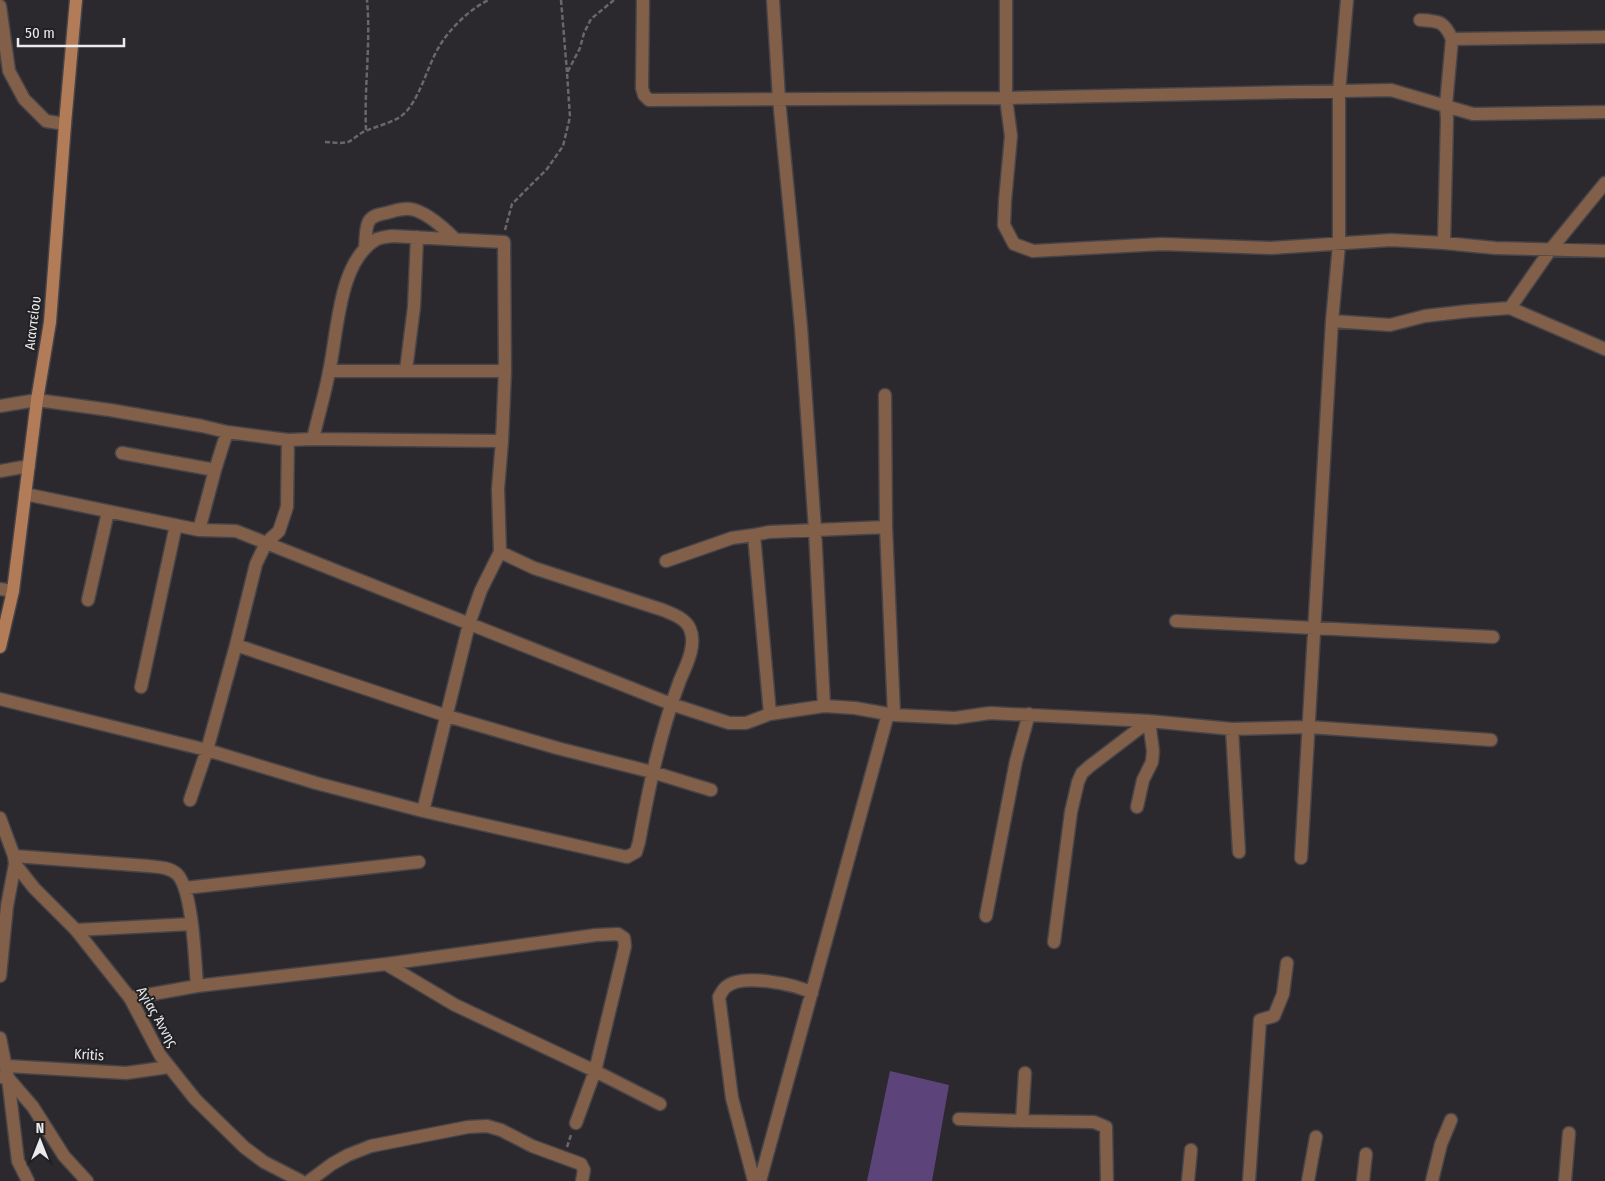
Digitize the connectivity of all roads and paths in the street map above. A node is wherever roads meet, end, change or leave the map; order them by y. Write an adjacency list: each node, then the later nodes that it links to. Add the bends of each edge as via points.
1 (76, 0): 20 (main road, Αιαντείου)
2 (368, 0): 21 (path)
3 (489, 0): 21 (path, via 446,35 413,101 401,116)
4 (560, 0): 14 (path)
5 (614, 0): 14 (path, via 591,19)
6 (643, 0): 17 (street, via 642,88 649,100)
7 (773, 0): 17 (street)
8 (1006, 0): 16 (street)
9 (1347, 0): 15 (street)
10 (0, 6): 20 (street, via 9,71 24,99 46,121)
11 (1420, 20): 13 (street, via 1438,20 1448,29)
12 (1605, 37): 13 (street)
13 (1452, 39): 18 (street)
14 (567, 73): 26 (path, via 570,118 563,146 547,169 512,204)
15 (1339, 92): 16 (street); 18 (street, via 1391,90); 28 (street)
16 (1006, 98): 17 (street); 28 (street, via 1011,136 1004,225 1014,244 1033,251 1162,244 1271,248)
17 (779, 99): 54 (street, via 802,326)
18 (1446, 105): 19 (street, via 1473,114); 27 (street)
19 (1605, 112)
20 (65, 124): 39 (main road, Αιαντείου, via 50,322)
21 (366, 130): 22 (path, via 348,142)
22 (325, 142)
23 (1605, 183): 30 (street)
24 (417, 237): 25 (street); 29 (street, via 379,238); 35 (street, via 414,307)
25 (455, 239): 26 (street); 29 (street, via 438,222 418,211 401,209 376,215 369,221)
26 (504, 242): 37 (street)
27 (1444, 243): 28 (street, via 1391,240); 30 (street)
28 (1338, 245): 33 (street)
29 (365, 248): 36 (street, via 350,274 341,301)
30 (1551, 249): 31 (street); 32 (street)
31 (1605, 251)
32 (1510, 308): 33 (street, via 1425,316 1390,325); 34 (street)
33 (1332, 321): 63 (street)
34 (1605, 349)
35 (406, 370): 36 (street); 37 (street)
36 (330, 371): 42 (street)
37 (505, 371): 44 (street)
38 (885, 395): 52 (street)
39 (38, 400): 40 (street); 41 (street); 46 (main road, Αιαντείου)
40 (0, 406)
41 (227, 432): 43 (street); 47 (street)
42 (313, 439): 43 (street); 44 (street)
43 (288, 440): 56 (street, via 287,507 279,531)
44 (502, 441): 57 (street, via 498,489)
45 (122, 453): 47 (street)
46 (29, 466): 48 (street); 49 (main road, Αιαντείου)
47 (215, 470): 53 (street)
48 (0, 471)
49 (24, 494): 50 (street); 59 (main road, Αιαντείου)
50 (108, 512): 51 (street); 60 (street)
51 (176, 525): 53 (street); 67 (street)
52 (886, 526): 54 (street); 72 (street)
53 (199, 530): 56 (street, via 236,532)
54 (816, 530): 55 (street); 70 (street)
55 (754, 535): 58 (street, via 732,538); 71 (street)
56 (266, 543): 62 (street); 65 (street, via 256,564)
57 (500, 552): 62 (street); 69 (street, via 534,568 663,610 683,620 690,629 692,641)
58 (666, 561)
59 (6, 590): 66 (main road, Αιαντείου)
60 (88, 600)
61 (1176, 621): 63 (street)
62 (469, 624): 69 (street); 74 (street)
63 (1314, 629): 64 (street); 76 (street)
64 (1493, 637)
65 (236, 645): 74 (street); 79 (street)
66 (0, 647)
67 (141, 687)
68 (0, 699): 79 (street)
69 (671, 704): 71 (street, via 729,723 746,722); 80 (street)
70 (824, 706): 71 (street); 72 (street)
71 (770, 714)
72 (891, 714): 73 (street, via 955,718 990,713); 100 (street)
73 (1028, 714): 75 (street); 91 (street)
74 (447, 716): 80 (street); 84 (street)
75 (1150, 721): 77 (street); 83 (street, via 1152,762); 94 (street, via 1090,766 1078,782)
76 (1309, 727): 77 (street); 78 (street); 87 (street)
77 (1232, 729): 86 (street)
78 (1491, 740)
79 (207, 750): 82 (street); 84 (street, via 316,783)
80 (652, 772): 81 (street); 84 (street, via 639,842 636,852 627,857)
81 (711, 790)
82 (190, 800)
83 (1136, 807)
84 (424, 810)
85 (0, 818): 88 (street, Αγίας Άννης)
86 (1239, 852)
87 (1300, 858)
88 (14, 860): 90 (street, via 169,868); 93 (street, Αγίας Άννης, via 34,888); 95 (street)
89 (419, 862): 90 (street)
90 (185, 888): 92 (street)
91 (986, 916)
92 (191, 924): 93 (street); 99 (street)
93 (76, 930): 101 (street, Αγίας Άννης)
94 (1054, 942)
95 (1, 950): 98 (street)
96 (386, 964): 99 (street); 104 (street, via 454,1005); 104 (street, via 618,934 624,938 624,946)
97 (1287, 964): 126 (street, via 1274,1016 1260,1020)
98 (0, 976)
99 (197, 986): 101 (street)
100 (812, 993): 122 (street, via 771,982 738,981 725,987 719,997 732,1098); 123 (street)
101 (130, 998): 103 (street, Αγίας Άννης)
102 (0, 1038): 105 (street)
103 (169, 1067): 105 (street, Kritis, via 126,1073); 119 (street, Αγίας Άννης, via 195,1099 244,1147 264,1162)
104 (595, 1071): 107 (street); 111 (street)
105 (5, 1073): 117 (street, via 18,1161); 118 (street, via 33,1107 64,1156)
106 (1025, 1073): 110 (street)
107 (660, 1104)
108 (959, 1119): 110 (street)
109 (1451, 1120): 129 (street)
110 (1022, 1121): 124 (street, via 1094,1122 1106,1127)
111 (576, 1123): 116 (path)
112 (1569, 1133): 130 (street)
113 (1316, 1137): 127 (street)
114 (1191, 1150): 125 (street)
115 (1366, 1154): 128 (street)
116 (564, 1157): 120 (street, via 501,1130 487,1126 468,1127 371,1146 332,1164); 121 (street, via 581,1164 584,1170)
117 (28, 1181)
118 (87, 1181)
119 (301, 1181)
120 (309, 1181)
121 (582, 1181)
122 (754, 1181)
123 (760, 1181)
124 (1107, 1181)
125 (1188, 1181)
126 (1250, 1181)
127 (1308, 1181)
128 (1363, 1181)
129 (1432, 1181)
130 (1565, 1181)

